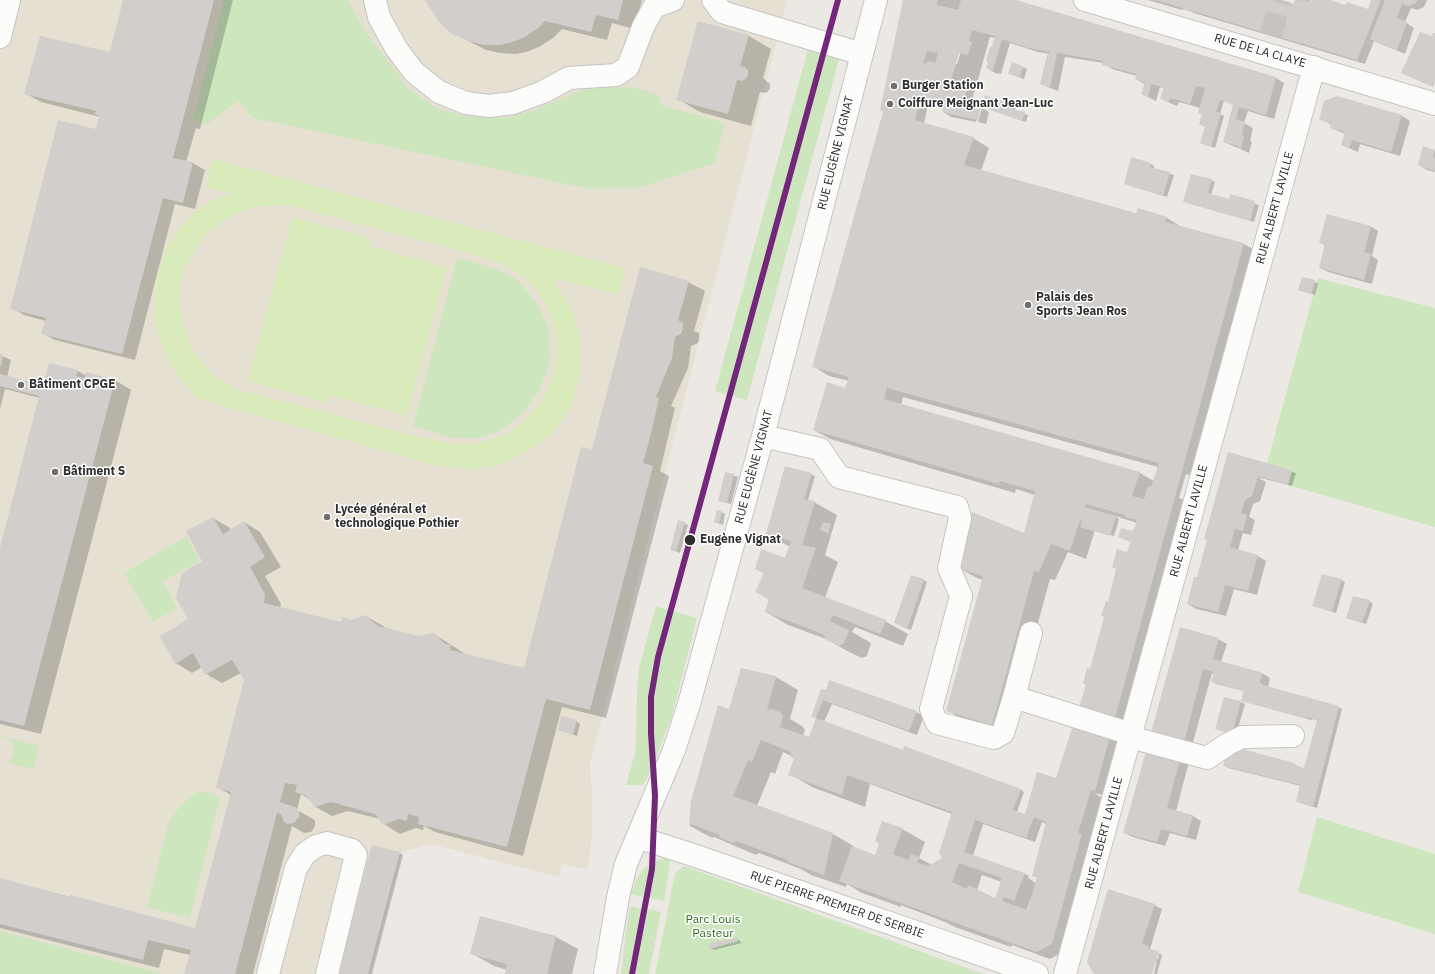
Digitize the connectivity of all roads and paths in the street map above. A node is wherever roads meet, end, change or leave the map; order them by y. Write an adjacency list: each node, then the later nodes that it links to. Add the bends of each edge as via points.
1 (9, 0): 7 (street)
2 (375, 0): 3 (street, via 378,16 396,48 414,72 439,92 466,103 489,106 543,92 569,78 616,75 628,67 643,27 654,7)
3 (673, 0)
4 (713, 0): 8 (street, via 722,12)
5 (876, 0): 8 (street, RUE EUGÈNE VIGNAT)
6 (1085, 0): 9 (street, RUE DE LA CLAYE, via 1269,44)
7 (0, 37)
8 (862, 54): 11 (street, RUE EUGÈNE VIGNAT)
9 (1314, 67): 10 (street, RUE DE LA CLAYE); 14 (street, RUE ALBERT LAVILLE)
10 (1435, 104)
11 (763, 436): 13 (street, via 820,449 839,477 957,507 960,518 949,568 961,596 931,710 937,723 994,738 1003,733); 16 (street, RUE EUGÈNE VIGNAT, via 689,704 674,750)
12 (1030, 633): 13 (street)
13 (1014, 697): 14 (street)
14 (1131, 735): 15 (street, via 1207,758 1242,737); 21 (street, RUE ALBERT LAVILLE)
15 (1293, 736)
16 (637, 837): 19 (street, RUE EUGÈNE VIGNAT, via 626,864 618,897); 20 (street, RUE PIERRE PREMIER DE SERBIE)
17 (268, 974): 18 (street, via 296,868 305,854 316,846 327,844 352,850 356,855)
18 (327, 974)
19 (605, 974)
20 (1037, 974)
21 (1065, 974)

